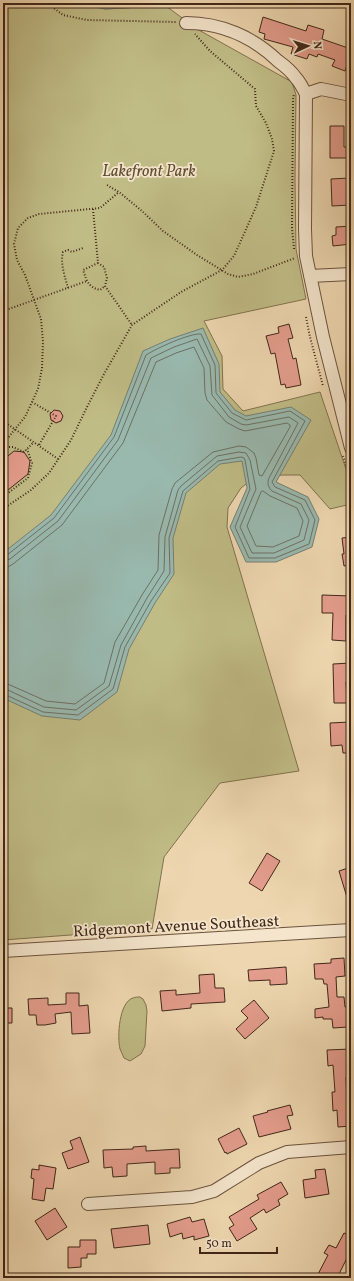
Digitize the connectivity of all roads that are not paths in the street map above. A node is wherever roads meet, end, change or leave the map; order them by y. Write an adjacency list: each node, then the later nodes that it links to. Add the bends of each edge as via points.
1 (186, 23): 2 (street, via 226,28 245,36 268,51 290,71)
2 (306, 94): 3 (street, via 321,89); 5 (street, via 305,229)
3 (351, 95)
4 (351, 274): 5 (street)
5 (310, 276): 6 (street)
6 (351, 448)
7 (351, 930): 8 (street, Ridgemont Avenue Southeast)
8 (3, 951)
9 (351, 1147): 10 (street, via 287,1152 259,1162 214,1191 192,1197)
10 (88, 1204)

